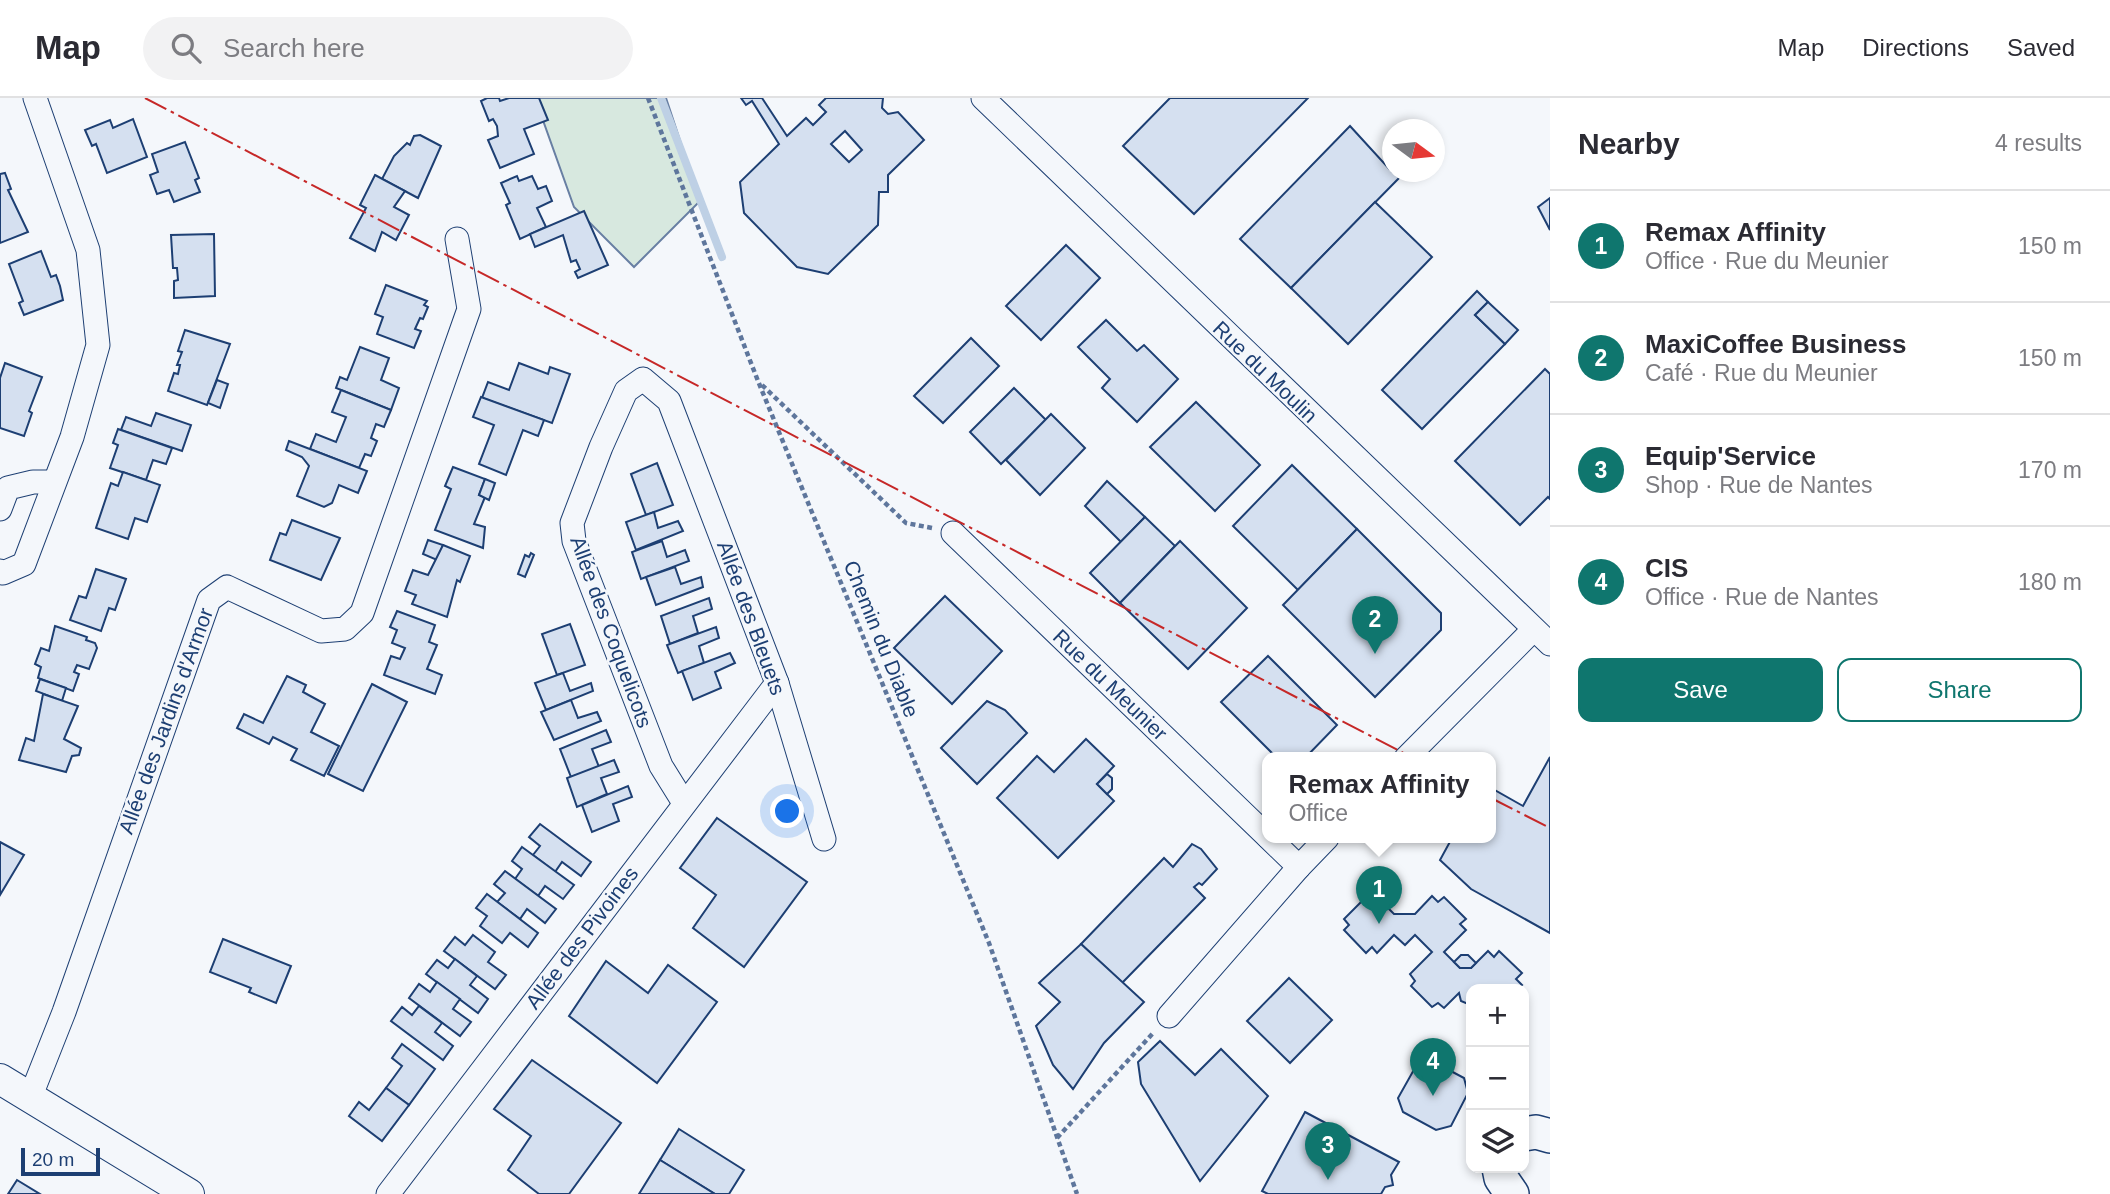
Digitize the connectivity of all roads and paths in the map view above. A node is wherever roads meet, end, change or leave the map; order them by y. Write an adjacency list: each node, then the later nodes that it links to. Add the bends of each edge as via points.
1 (35, 98): 7 (street, via 88,250 98,345)
2 (648, 98): 5 (path, Chemin du Diable)
3 (983, 98): 11 (street, Rue du Moulin)
4 (457, 239): 22 (street, Allée des Jardins d'Armor, via 469,309 362,613 345,629 321,631 227,587 209,600)
5 (758, 382): 9 (path, via 906,523); 23 (path, Chemin du Diable, via 989,943)
6 (669, 401): 12 (street, Allée des Bleuets); 14 (street, Allée des Coquelicots, via 643,379 626,391 572,523 574,541 661,766)
7 (54, 482): 8 (street, via 8,488); 10 (street, via 24,564 3,573)
8 (0, 509)
9 (953, 533): 15 (street, Rue du Meunier)
10 (0, 570)
11 (1542, 636): 13 (street)
12 (777, 683): 14 (street, Allée des Pivoines); 16 (street, Allée des Bleuets)
13 (1413, 752)
14 (684, 803): 26 (street, Allée des Pivoines)
15 (1262, 831)
16 (824, 839)
17 (1274, 843): 19 (street, Rue du Meunier)
18 (1322, 843): 19 (street)
19 (1298, 867): 20 (street)
20 (1169, 1016): 23 (path)
21 (0, 1079): 22 (street)
22 (30, 1098): 25 (street)
23 (1057, 1138): 27 (path, Chemin du Diable)
24 (1500, 1173): 28 (main road)
25 (189, 1194)
26 (388, 1194)
27 (1077, 1194)
28 (1512, 1194)

